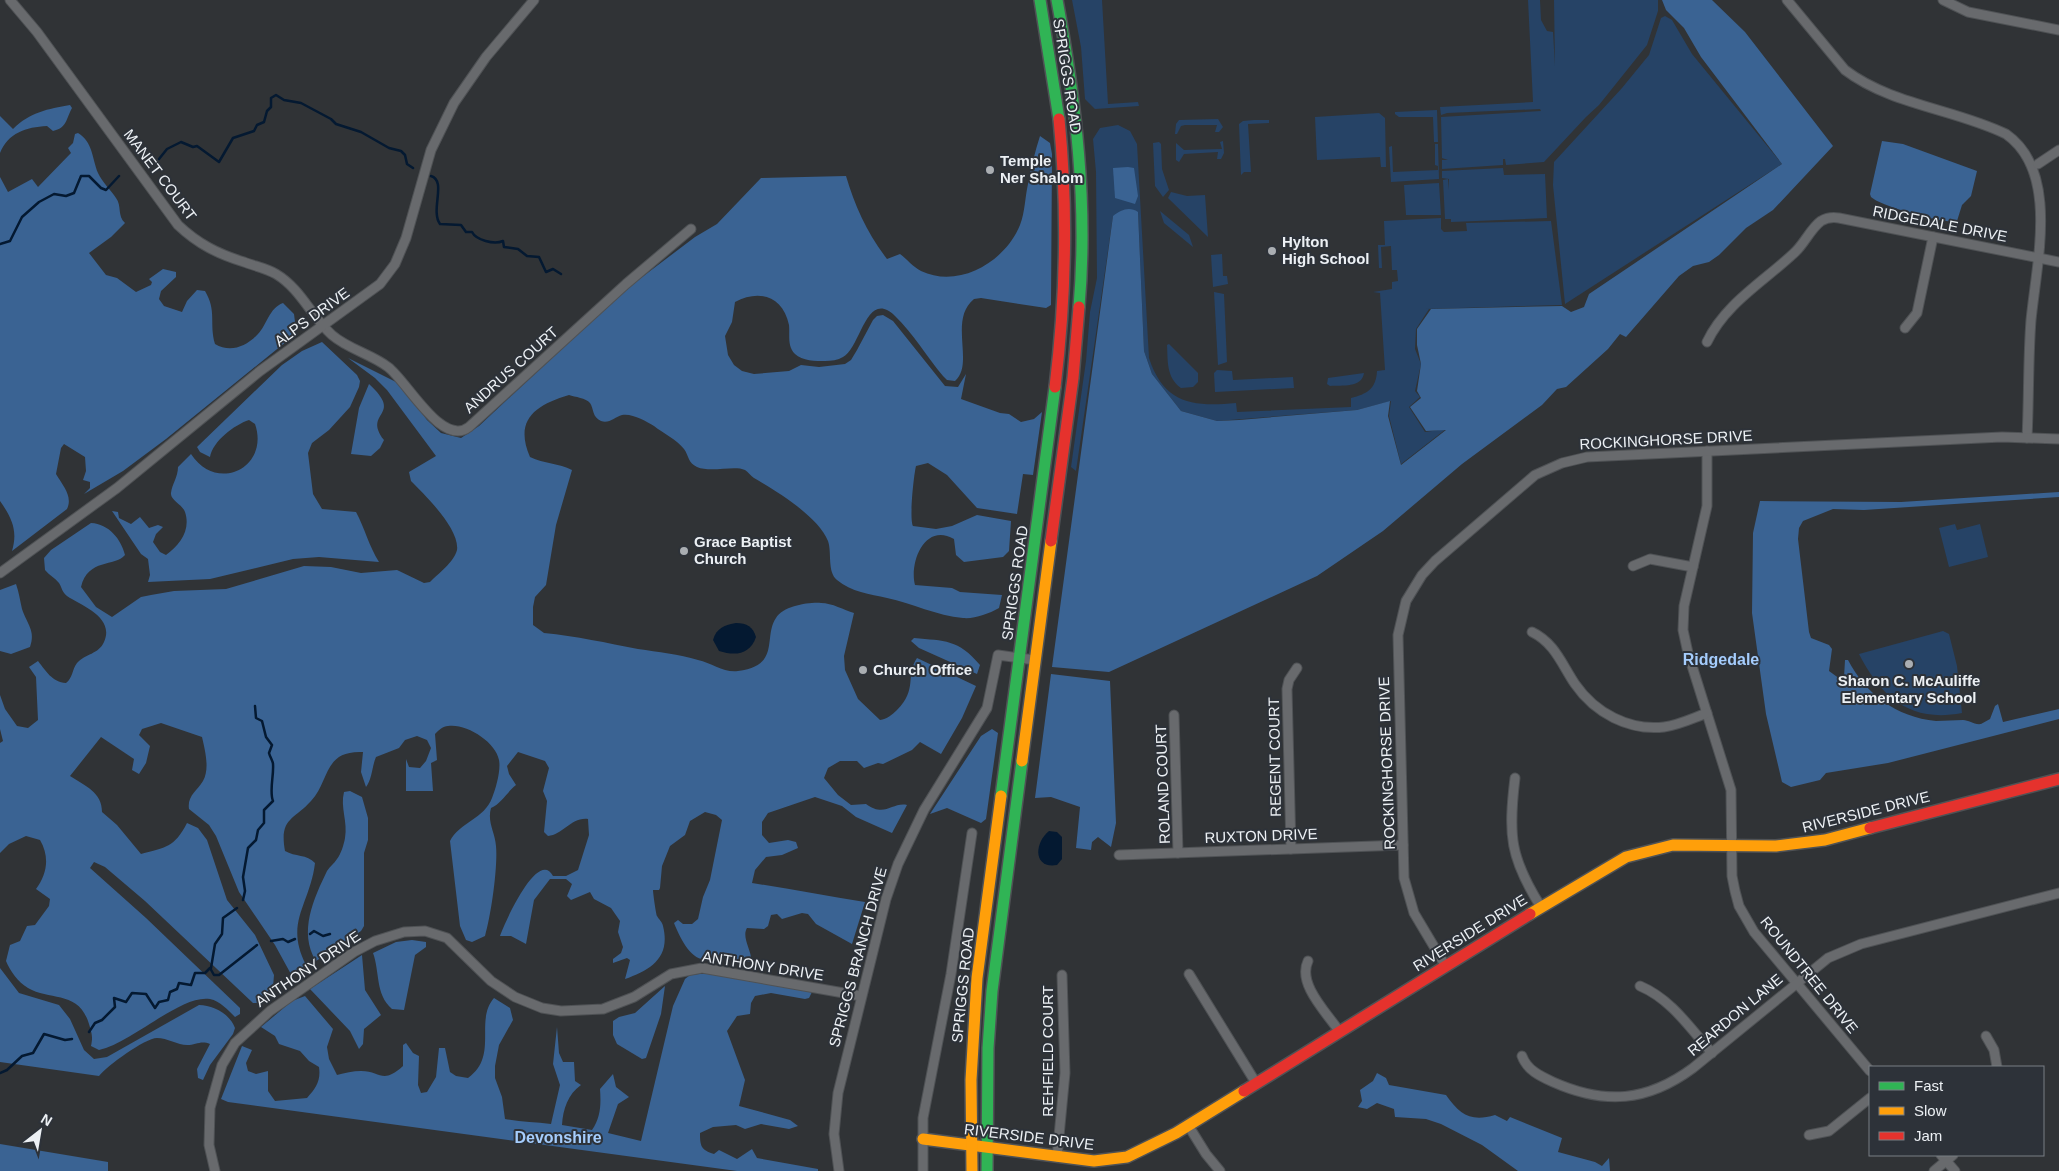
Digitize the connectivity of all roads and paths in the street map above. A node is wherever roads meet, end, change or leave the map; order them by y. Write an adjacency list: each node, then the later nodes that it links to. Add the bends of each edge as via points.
1 (10, 0): 16 (street, MANET COURT, via 178,225 215,252 275,274 302,297)
2 (534, 0): 16 (street, ALPS DRIVE, via 469,80 440,128 424,171 406,238 388,275 370,292)
3 (1040, 0): 26 (main road, SPRIGGS ROAD, via 1059,102 1066,192 1066,249 1063,322)
4 (1057, 0): 27 (main road, SPRIGGS ROAD, via 1077,121 1083,246 1073,378)
5 (1787, 0): 9 (street, via 1845,70 1857,79 1883,92 2006,134 2024,146)
6 (1943, 0): 7 (street, via 1968,12)
7 (2059, 30)
8 (2059, 150): 9 (street)
9 (2038, 164): 10 (street)
10 (2046, 182)
11 (2051, 217): 14 (street)
12 (691, 229): 16 (street, ANDRUS COURT, via 463,431 452,431 440,424 393,370 337,338)
13 (1933, 237): 14 (street, RIDGEDALE DRIVE); 17 (street, via 1917,313); 18 (street, RIDGEDALE DRIVE, via 1828,218 1817,224 1794,254 1723,315)
14 (2042, 259): 15 (street, RIDGEDALE DRIVE); 19 (street, via 2031,320)
15 (2059, 262)
16 (323, 324): 24 (street, ALPS DRIVE, via 117,488)
17 (1905, 328)
18 (1707, 342)
19 (2027, 438): 20 (street, ROCKINGHORSE DRIVE); 21 (street, ROCKINGHORSE DRIVE)
20 (2059, 439)
21 (1707, 451): 23 (street, ROUNDTREE DRIVE, via 1707,506); 34 (street, ROCKINGHORSE DRIVE, via 1588,457 1551,467 1521,486 1422,575 1406,601 1398,635)
22 (1633, 566): 23 (street, via 1650,559)
23 (1693, 567): 29 (street, ROUNDTREE DRIVE, via 1684,606 1683,630)
24 (0, 573)
25 (1532, 632): 29 (street, via 1552,646 1592,704 1615,719 1640,726 1664,727)
26 (1020, 658): 27 (street); 47 (street, SPRIGGS BRANCH DRIVE, via 998,655 992,692 984,715 924,810 898,864 878,926); 59 (main road, SPRIGGS ROAD, via 977,978 971,1062)
27 (1034, 660): 60 (main road, SPRIGGS ROAD, via 991,999)
28 (1297, 668): 36 (street, REGENT COURT, via 1287,688)
29 (1708, 713): 35 (street, ROUNDTREE DRIVE, via 1731,790)
30 (1174, 715): 37 (street, ROLAND COURT)
31 (1515, 778): 40 (street, via 1511,825 1513,845 1521,874)
32 (2059, 779): 35 (main road, RIVERSIDE DRIVE, via 1825,840 1776,846)
33 (972, 833): 58 (street, via 951,974 923,1118)
34 (1403, 845): 36 (street, RUXTON DRIVE); 42 (street, ROCKINGHORSE DRIVE, via 1404,878 1410,902)
35 (1732, 845): 40 (main road, RIVERSIDE DRIVE, via 1679,845 1639,852 1610,865); 45 (street, ROUNDTREE DRIVE, via 1733,884 1743,913 1754,932)
36 (1291, 849): 37 (street, RUXTON DRIVE)
37 (1178, 853): 38 (street, RUXTON DRIVE)
38 (1119, 855)
39 (2059, 893): 45 (street, REARDON LANE, via 1861,944 1828,958)
40 (1541, 907): 42 (main road, RIVERSIDE DRIVE)
41 (1308, 961): 48 (street, via 1305,970 1308,983)
42 (1445, 965): 48 (main road, RIVERSIDE DRIVE)
43 (1189, 974): 54 (street)
44 (1062, 975): 61 (street, REHFIELD COURT, via 1065,1073)
45 (1796, 982): 50 (street, REARDON LANE); 53 (street, ROUNDTREE DRIVE)
46 (1640, 986): 50 (street, via 1669,1004)
47 (861, 996): 63 (street, ANTHONY DRIVE, via 702,968 671,974 634,997 603,1009 561,1011 524,1002 507,992 491,981 447,938 425,931 404,932 354,952 270,1011 235,1043 222,1065 210,1108 209,1145); 64 (street, SPRIGGS BRANCH DRIVE, via 838,1093 834,1134)
48 (1339, 1031): 54 (main road, RIVERSIDE DRIVE)
49 (1986, 1036): 52 (street, via 1994,1050)
50 (1712, 1053): 51 (street, REARDON LANE, via 1669,1084 1642,1094 1608,1097 1578,1091 1542,1077 1528,1068)
51 (1522, 1056)
52 (1997, 1066)
53 (1869, 1070)
54 (1256, 1082): 56 (main road, RIVERSIDE DRIVE)
55 (1869, 1099): 57 (street, via 1829,1132)
56 (1188, 1125): 61 (main road, RIVERSIDE DRIVE, via 1127,1156 1094,1161); 68 (street)
57 (1810, 1135)
58 (923, 1139): 59 (main road, RIVERSIDE DRIVE); 65 (street)
59 (971, 1145): 60 (main road, RIVERSIDE DRIVE); 66 (main road, SPRIGGS ROAD)
60 (987, 1147): 61 (main road, RIVERSIDE DRIVE); 67 (main road, SPRIGGS ROAD)
61 (1057, 1157)
62 (1946, 1157): 69 (street); 70 (street)
63 (214, 1171)
64 (838, 1171)
65 (922, 1171)
66 (972, 1171)
67 (987, 1171)
68 (1220, 1171)
69 (1934, 1171)
70 (1955, 1171)

